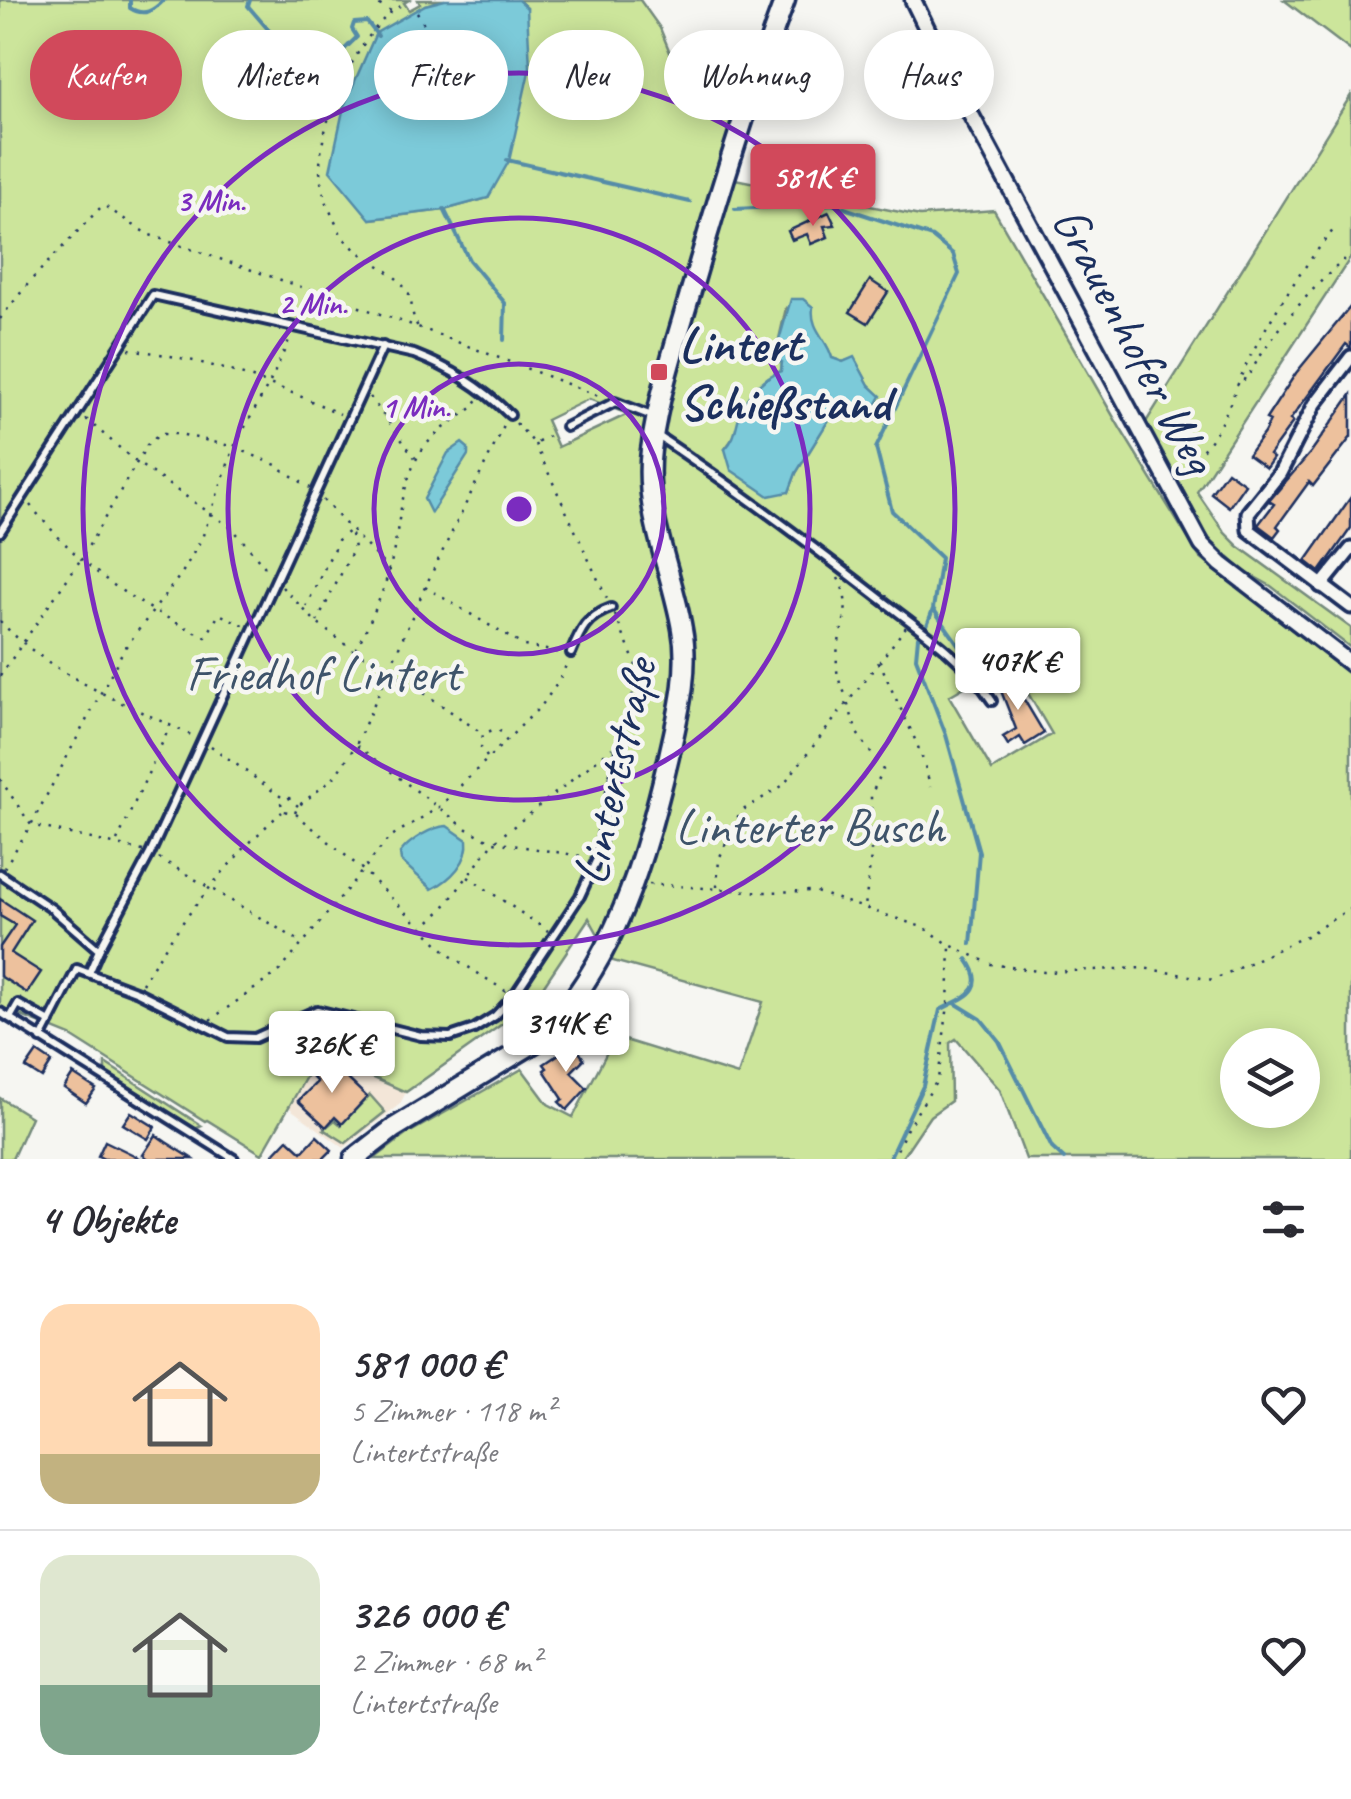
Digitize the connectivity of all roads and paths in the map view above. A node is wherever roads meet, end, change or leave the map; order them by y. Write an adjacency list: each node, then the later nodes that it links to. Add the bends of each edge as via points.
1 (370, 0): 5 (path)
2 (785, 0): 23 (main road, Lintertstraße, via 744,107)
3 (913, 0): 28 (street, Grauenhofer Weg)
4 (400, 6): 5 (path)
5 (392, 11): 12 (path, via 370,33 344,78 324,138 321,181 342,236 405,289)
6 (417, 12): 7 (path)
7 (424, 24)
8 (1335, 228): 16 (path)
9 (1351, 254): 16 (path, via 1330,269 1246,380)
10 (0, 320): 12 (path, via 103,205 147,234)
11 (296, 326): 13 (lane); 14 (lane, via 154,294); 17 (path)
12 (418, 327): 20 (path)
13 (383, 346): 18 (lane); 19 (lane, via 450,368)
14 (119, 348): 17 (path); 30 (lane)
15 (1351, 358): 37 (street, via 1248,514 1249,530)
16 (1241, 378): 28 (path, via 1198,458)
17 (270, 382): 22 (path); 26 (path)
18 (364, 389): 22 (lane); 27 (path)
19 (484, 389): 21 (lane); 27 (path)
20 (615, 402): 23 (lane); 24 (lane)
21 (510, 415): 25 (path); 38 (path)
22 (350, 418): 29 (lane)
23 (656, 426): 35 (lane); 74 (main road, Lintertstraße, via 650,491 685,658 651,831)
24 (566, 427): 25 (path)
25 (535, 444): 40 (path)
26 (234, 447): 29 (path); 34 (path, via 160,434 136,462); 42 (path, via 202,538)
27 (417, 461): 36 (path)
28 (1163, 477): 51 (street, Grauenhofer Weg, via 1202,545 1221,564)
29 (317, 493): 31 (path); 46 (lane)
30 (22, 496): 32 (lane); 34 (path)
31 (350, 530): 36 (path); 41 (path, via 338,540); 45 (path, via 354,548)
32 (0, 532)
33 (1351, 549): 37 (street)
34 (81, 559): 42 (path); 47 (path)
35 (842, 569): 44 (lane); 55 (path, via 836,575 848,612 836,666)
36 (389, 570): 48 (path)
37 (1321, 586): 39 (street)
38 (425, 587): 49 (path, via 524,646); 60 (path)
39 (1351, 607)
40 (611, 608): 49 (lane, via 582,625); 59 (path, via 638,670)
41 (305, 610)
42 (150, 611): 46 (path, via 206,637 219,614); 53 (path)
43 (0, 621): 47 (path)
44 (910, 621): 50 (path); 54 (lane, via 969,671)
45 (317, 623)
46 (251, 628): 58 (lane)
47 (20, 643): 52 (path); 53 (path)
48 (354, 651)
49 (571, 654): 57 (path, via 542,705)
50 (880, 661): 55 (path); 62 (path, via 925,760)
51 (1351, 664)
52 (0, 676)
53 (101, 690): 56 (path); 72 (path)
54 (992, 701)
55 (848, 703): 75 (path, via 782,786 740,812 720,859); 76 (path, via 856,733 883,770 870,796)
56 (171, 725): 58 (path); 68 (path)
57 (510, 736): 61 (path); 61 (path, via 495,728 483,734)
58 (201, 740): 63 (path); 81 (lane)
59 (623, 740): 69 (path); 70 (lane)
60 (356, 745): 64 (path, via 332,779); 65 (path)
61 (488, 759): 65 (path)
62 (930, 787)
63 (284, 799): 64 (path); 66 (path)
64 (298, 806): 67 (path)
65 (438, 808): 69 (path); 71 (path, via 390,837)
66 (283, 811): 67 (path); 83 (path, via 250,840 161,952)
67 (295, 813): 71 (path)
68 (116, 842)
69 (494, 842): 70 (path); 73 (path)
70 (597, 859): 79 (lane)
71 (364, 871): 78 (path); 88 (path, via 280,971)
72 (0, 874): 81 (lane)
73 (467, 876): 78 (path); 79 (path)
74 (634, 878): 75 (path); 91 (main road, Lintertstraße, via 606,946 557,1022)
75 (717, 886): 76 (path, via 813,891)
76 (865, 908): 80 (path, via 925,928)
77 (1351, 908): 80 (path, via 1213,980 1144,968 1044,972 991,964)
78 (422, 928): 84 (path, via 451,956)
79 (554, 935): 84 (lane)
80 (950, 945): 92 (path, via 938,1079)
81 (99, 950): 82 (lane)
82 (89, 974): 83 (lane); 87 (lane, via 78,969)
83 (138, 992): 88 (lane)
84 (513, 996): 88 (lane, via 494,1016 450,1037 420,1036 320,1008 256,1038 228,1037)
85 (0, 1012): 86 (lane)
86 (10, 1018): 87 (lane, via 18,1004); 89 (lane)
87 (50, 1022): 89 (lane)
88 (202, 1025)
89 (41, 1039): 90 (lane)
90 (234, 1159)
91 (354, 1159)
92 (893, 1159)

